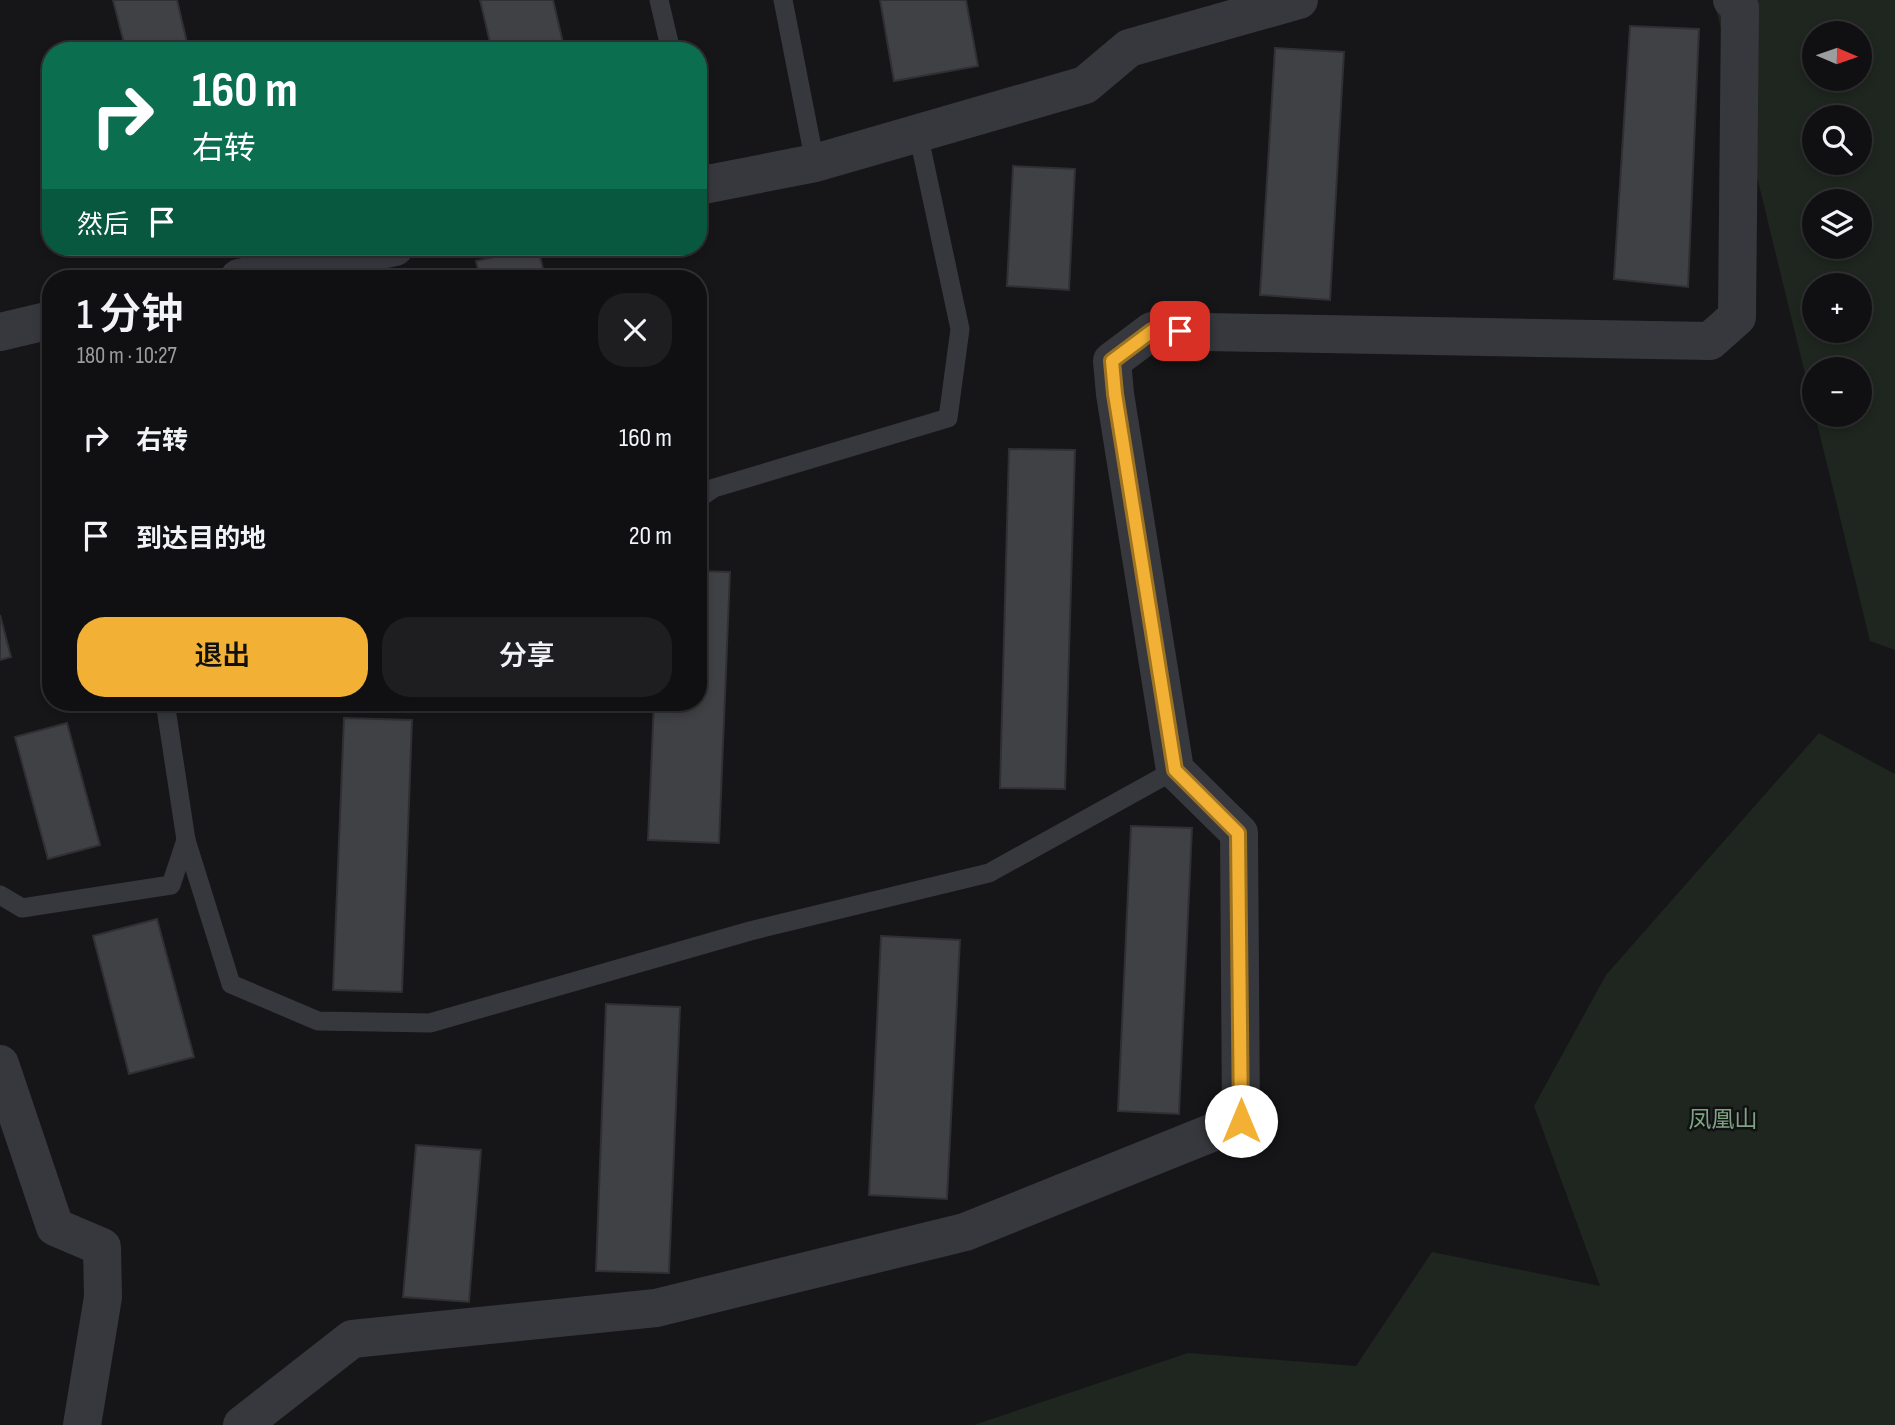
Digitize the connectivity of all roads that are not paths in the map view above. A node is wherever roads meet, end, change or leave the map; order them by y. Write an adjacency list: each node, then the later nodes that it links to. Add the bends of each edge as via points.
1 (659, 0): 5 (lane)
2 (783, 0): 7 (lane)
3 (1298, 0): 6 (street, via 1129,48 1085,85)
4 (1732, 0): 15 (street, via 1740,8 1737,317 1710,341 1152,331 1112,361)
5 (669, 42)
6 (918, 133): 7 (street); 13 (lane, via 960,329 948,418)
7 (815, 163): 8 (street)
8 (707, 179)
9 (350, 256): 10 (street)
10 (279, 270)
11 (42, 322): 12 (street)
12 (0, 332)
13 (707, 493)
14 (166, 711): 16 (lane)
15 (1175, 770): 16 (lane, via 989,873 750,931 430,1023 318,1021 231,985); 20 (street, via 1238,833 1241,1121 965,1232 656,1308 352,1339)
16 (186, 840): 17 (lane, via 171,885 22,908)
17 (0, 895)
18 (0, 1064): 19 (street, via 55,1227 102,1247 103,1297)
19 (82, 1425)
20 (242, 1425)

